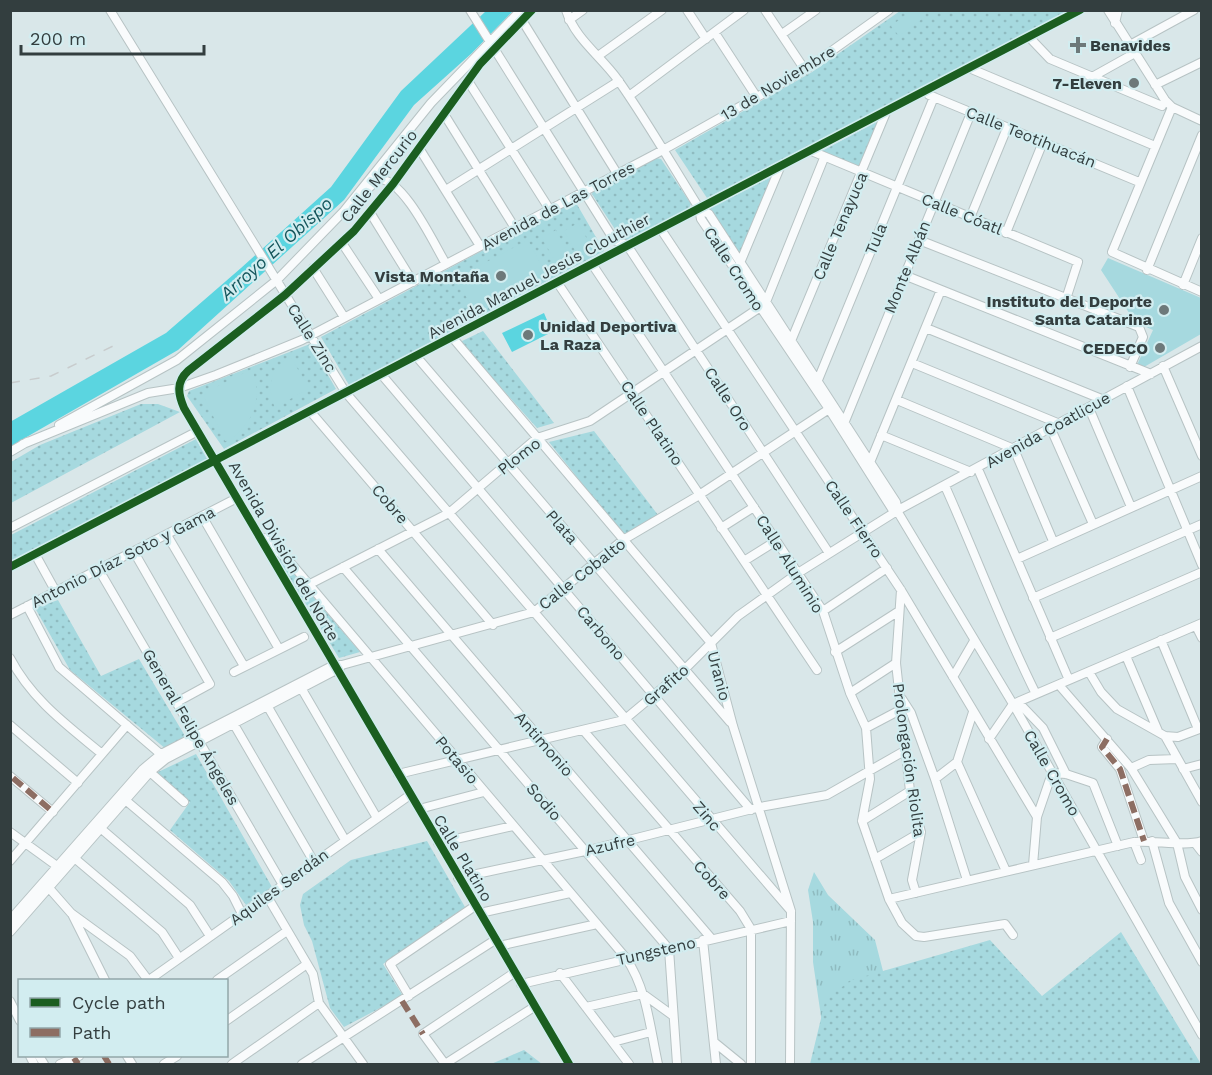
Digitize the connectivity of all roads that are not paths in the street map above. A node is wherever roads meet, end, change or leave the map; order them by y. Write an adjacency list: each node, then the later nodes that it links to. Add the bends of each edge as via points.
1 (110, 10): 88 (street, Calle Zinc)
2 (532, 10): 16 (street, Calle Mercurio)
3 (566, 10): 17 (street)
4 (583, 10): 17 (street)
5 (662, 10): 26 (street)
6 (687, 10): 22 (street)
7 (744, 10): 19 (street)
8 (765, 10): 20 (street)
9 (816, 10): 20 (street)
10 (889, 10): 30 (street, 13 de Noviembre)
11 (1080, 10): 21 (street, Avenida Manuel Jesús Clouthier)
12 (1108, 10): 18 (street)
13 (1118, 10): 18 (street)
14 (1194, 10): 24 (street)
15 (471, 12): 23 (street)
16 (520, 15): 23 (street, Calle Mercurio); 41 (street)
17 (569, 20): 26 (street)
18 (1115, 23): 24 (street)
19 (715, 33): 22 (street); 37 (street)
20 (782, 34): 30 (street)
21 (1029, 37): 29 (street, Avenida Manuel Jesús Clouthier); 31 (street, via 1050,59)
22 (706, 39): 36 (street)
23 (492, 43): 27 (street, Calle Mercurio); 46 (street)
24 (1130, 45): 25 (street)
25 (1135, 53): 31 (street); 34 (street)
26 (598, 56): 33 (street)
27 (477, 62): 32 (street, Calle Mercurio); 66 (street, via 396,143)
28 (1200, 64): 34 (street)
29 (969, 68): 35 (street, Avenida Manuel Jesús Clouthier); 50 (street)
30 (805, 70): 37 (street, 13 de Noviembre)
31 (1092, 77): 39 (street)
32 (468, 81): 44 (street, Calle Mercurio); 51 (street)
33 (619, 81): 36 (street); 41 (street)
34 (1155, 86): 40 (street)
35 (923, 92): 38 (street, Calle Teotihuacán); 42 (street, Avenida Manuel Jesús Clouthier)
36 (629, 96): 53 (street)
37 (756, 96): 53 (street, 13 de Noviembre)
38 (934, 97): 43 (street, Calle Teotihuacán); 62 (street, Tula)
39 (1162, 106)
40 (1172, 107): 45 (street); 50 (street)
41 (576, 108): 46 (street); 59 (street)
42 (887, 110): 54 (street, Avenida Manuel Jesús Clouthier); 58 (street, Calle Tenayuca)
43 (970, 113): 47 (street, Calle Teotihuacán); 65 (street, Monte Albán)
44 (444, 114): 52 (street, Calle Mercurio); 57 (street)
45 (1202, 121)
46 (543, 127): 51 (street); 64 (street)
47 (1007, 128): 49 (street, Calle Teotihuacán); 70 (street)
48 (1202, 135): 86 (street)
49 (1044, 142): 60 (street, Calle Teotihuacán); 73 (street)
50 (1155, 146): 60 (street)
51 (510, 147): 57 (street); 68 (street)
52 (419, 148): 61 (street, Calle Mercurio); 63 (street)
53 (663, 150): 59 (street, Avenida de Las Torres); 67 (street)
54 (809, 150): 55 (street, Calle Cóatl); 56 (street, Avenida Manuel Jesús Clouthier)
55 (825, 158): 58 (street, Calle Cóatl); 98 (street)
56 (782, 165): 67 (street, Avenida Manuel Jesús Clouthier); 82 (street)
57 (479, 169): 63 (street); 71 (street)
58 (862, 173): 62 (street, Calle Cóatl); 104 (street, Calle Tenayuca)
59 (618, 175): 64 (street, Avenida de Las Torres)
60 (1140, 182): 86 (street, via 1112,254)
61 (393, 184): 66 (street, via 378,179); 69 (street, Calle Mercurio); 83 (street, via 406,197)
62 (897, 188): 65 (street, Calle Cóatl); 114 (street, Tula)
63 (446, 190): 78 (street)
64 (585, 192): 68 (street, Avenida de Las Torres); 75 (street)
65 (933, 203): 70 (street, Calle Cóatl); 76 (street, Monte Albán)
66 (350, 204): 81 (street)
67 (699, 208): 72 (street, Avenida Manuel Jesús Clouthier); 82 (street, Calle Cromo, via 709,214); 98 (street, Calle Cromo, via 701,219)
68 (550, 210): 71 (street, Avenida de Las Torres)
69 (371, 214): 77 (street, Calle Mercurio); 89 (street)
70 (970, 218): 73 (street, Calle Cóatl)
71 (515, 228): 78 (street, Avenida de Las Torres)
72 (660, 228): 79 (street, Avenida Manuel Jesús Clouthier); 101 (street, Calle Fierro)
73 (1006, 232): 97 (street, Calle Cóatl, via 1078,262)
74 (1202, 238): 92 (street)
75 (614, 240): 79 (street); 80 (street, via 614,248)
76 (919, 240): 87 (street, Monte Albán); 97 (street)
77 (342, 243): 85 (street, Calle Mercurio); 96 (street)
78 (480, 246): 83 (street, Avenida de Las Torres)
79 (627, 246): 80 (street, Avenida Manuel Jesús Clouthier); 106 (street, Calle Oro)
80 (607, 256): 84 (street, Avenida Manuel Jesús Clouthier)
81 (301, 258): 88 (street); 91 (street, via 287,280 288,284)
82 (740, 263): 98 (street, Calle Cromo)
83 (446, 264): 89 (street, Avenida de Las Torres)
84 (592, 264): 90 (street, Avenida Manuel Jesús Clouthier); 111 (street, Calle Aluminio)
85 (313, 268): 91 (street, Calle Mercurio); 99 (street)
86 (1147, 270): 92 (street)
87 (904, 275): 93 (street); 124 (street, Monte Albán)
88 (275, 277): 95 (street, Calle Zinc); 131 (street, via 177,360)
89 (412, 282): 96 (street, Avenida de Las Torres)
90 (557, 282): 103 (street, Avenida Manuel Jesús Clouthier); 117 (street, Calle Platino)
91 (296, 284): 95 (street, Calle Mercurio)
92 (1183, 285): 94 (street)
93 (942, 290): 100 (street); 110 (street)
94 (1202, 292)
95 (285, 295): 102 (street, Calle Zinc); 116 (street, Calle Mercurio, via 188,371)
96 (379, 299): 99 (street, Avenida de Las Torres)
97 (1066, 299): 110 (street, via 1142,330 1143,337)
98 (763, 305): 101 (street, Plomo); 104 (street, Calle Cromo); 122 (street, Calle Cromo)
99 (344, 318): 102 (street, Avenida de Las Torres)
100 (926, 328): 108 (street); 120 (street)
101 (728, 330): 106 (street, Plomo); 128 (street, Calle Fierro)
102 (310, 336): 116 (street, Avenida de Las Torres); 118 (street, Calle Zinc)
103 (452, 337): 107 (street, Avenida Manuel Jesús Clouthier); 130 (street, Uranio)
104 (791, 341): 114 (street, Calle Cromo)
105 (1201, 346): 109 (street, Avenida Coatlicue)
106 (696, 351): 111 (street, Plomo); 134 (street, Calle Oro)
107 (416, 356): 112 (street, Avenida Manuel Jesús Clouthier); 138 (street, Plata)
108 (912, 363): 119 (street); 125 (street)
109 (1163, 366): 113 (street, Avenida Coatlicue); 135 (street)
110 (1130, 367): 113 (street)
111 (664, 372): 117 (street, Plomo); 140 (street, Calle Aluminio)
112 (381, 374): 118 (street, Avenida Manuel Jesús Clouthier); 143 (street, Carbono)
113 (1151, 374): 115 (street, Avenida Coatlicue)
114 (818, 380): 124 (street, Calle Cromo)
115 (1127, 386): 120 (street, Avenida Coatlicue); 144 (street)
116 (179, 388): 127 (street, Avenida División del Norte, via 184,408); 131 (street, Avenida de Las Torres, via 148,393)
117 (632, 392): 130 (street, Plomo, via 590,421); 145 (street, Calle Platino)
118 (346, 393): 123 (street, Avenida Manuel Jesús Clouthier); 150 (street, Calle Zinc)
119 (897, 400): 129 (street); 132 (street)
120 (1104, 400): 121 (street, Avenida Coatlicue)
121 (1089, 408): 125 (street, Avenida Coatlicue); 148 (street)
122 (829, 409): 128 (street, Calle Cobalto); 149 (street, Calle Cromo)
123 (310, 411): 137 (street, Avenida Manuel Jesús Clouthier); 157 (street, Cobre)
124 (845, 420): 136 (street, Calle Cromo)
125 (1060, 424): 126 (street, Avenida Coatlicue)
126 (1051, 429): 132 (street, Avenida Coatlicue); 152 (street)
127 (198, 431): 137 (street, Avenida División del Norte); 154 (street)
128 (795, 431): 134 (street, Calle Cobalto); 158 (street, Calle Fierro)
129 (881, 435): 136 (street); 139 (street)
130 (537, 438): 138 (street, Plomo); 161 (street, Uranio)
131 (23, 444): 133 (street)
132 (1014, 449): 139 (street, Avenida Coatlicue); 163 (street)
133 (10, 452)
134 (763, 453): 140 (street, Calle Cobalto); 166 (street, Calle Oro)
135 (1202, 456)
136 (871, 460): 149 (street, Calle Cromo)
137 (215, 461): 146 (street, Avenida División del Norte); 167 (street, Avenida Manuel Jesús Clouthier)
138 (507, 463): 143 (street, Plomo); 170 (street, Plata)
139 (974, 470): 142 (street, Avenida Coatlicue); 168 (street)
140 (732, 474): 145 (street, Calle Cobalto); 147 (street, Calle Aluminio)
141 (1202, 476): 144 (street)
142 (945, 486): 149 (street, Avenida Coatlicue); 216 (street, via 1005,633)
143 (479, 489): 150 (street, Plomo); 179 (street, Carbono)
144 (1171, 490): 148 (street); 156 (street)
145 (699, 494): 155 (street, Calle Platino); 161 (street, Calle Cobalto)
146 (237, 498): 151 (street, Antonio Díaz Soto y Gama); 159 (street, Avenida División del Norte)
147 (754, 507): 155 (street); 162 (street, Calle Aluminio)
148 (1131, 507): 152 (street)
149 (898, 512): 158 (street, Grafito); 196 (street, Calle Cromo)
150 (448, 513): 157 (street, Plomo); 187 (street, Calle Zinc)
151 (202, 516): 160 (street, Antonio Díaz Soto y Gama); 199 (street)
152 (1094, 524): 163 (street)
153 (1202, 524): 156 (street)
154 (10, 528)
155 (721, 528): 169 (street, Calle Platino)
156 (1187, 530): 171 (street); 183 (street)
157 (413, 531): 164 (street, Plomo); 190 (street, Cobre)
158 (862, 532): 166 (street, Grafito); 174 (street, Calle Fierro)
159 (260, 534): 178 (street, Potasio); 206 (street, Avenida División del Norte)
160 (167, 535): 165 (street, Antonio Díaz Soto y Gama); 205 (street)
161 (623, 540): 170 (street, Calle Cobalto); 197 (street, Uranio)
162 (776, 541): 169 (street); 177 (street, Calle Aluminio)
163 (1053, 542): 168 (street)
164 (378, 549): 173 (street, Plomo); 191 (street, Antimonio)
165 (134, 552): 175 (street, Antonio Díaz Soto y Gama); 219 (street, via 210,684)
166 (829, 553): 177 (street, Grafito)
167 (36, 554): 172 (street, Avenida Manuel Jesús Clouthier); 181 (street)
168 (1017, 559): 183 (street)
169 (744, 561): 182 (street, Calle Platino)
170 (594, 564): 179 (street, Calle Cobalto); 207 (street, Plata)
171 (1202, 565)
172 (10, 567)
173 (343, 567): 178 (street, Plomo); 198 (street, Sodio)
174 (887, 568): 180 (street, Calle Fierro); 185 (street)
175 (99, 570): 181 (street, Antonio Díaz Soto y Gama); 219 (street, General Felipe Ángeles)
176 (1202, 572): 193 (street)
177 (798, 573): 182 (street, Grafito); 185 (street, Calle Aluminio)
178 (308, 585): 201 (street, Potasio)
179 (564, 589): 187 (street, Calle Cobalto); 217 (street, Carbono)
180 (902, 590): 186 (street, Prolongación Riolita); 211 (street, Calle Fierro)
181 (56, 592): 184 (street, Antonio Díaz Soto y Gama)
182 (766, 595): 197 (street, Grafito); 208 (street, Calle Platino)
183 (1033, 598): 193 (street)
184 (27, 606): 188 (street, Antonio Díaz Soto y Gama); 227 (street, via 59,667)
185 (823, 611): 200 (street, Calle Aluminio)
186 (899, 611): 200 (street); 204 (street, Prolongación Riolita)
187 (534, 612): 190 (street, Calle Cobalto); 224 (street, Calle Zinc)
188 (10, 615)
189 (1199, 624): 194 (street); 195 (street)
190 (493, 625): 191 (street, Calle Cobalto)
191 (451, 635): 198 (street, Calle Cobalto); 236 (street, Antimonio)
192 (304, 637): 199 (street)
193 (1050, 638): 212 (street)
194 (1202, 638)
195 (1161, 640): 202 (street); 230 (street)
196 (974, 641): 211 (street); 220 (street, Calle Cromo)
197 (711, 643): 207 (street, Grafito); 228 (street, Uranio)
198 (411, 645): 201 (street, Calle Cobalto); 237 (street, Sodio)
199 (279, 649): 205 (street)
200 (835, 652): 215 (street, Calle Aluminio)
201 (369, 656): 206 (street, Calle Cobalto); 241 (street, Potasio)
202 (1126, 656): 210 (street); 232 (street)
203 (10, 658): 239 (street, via 30,691)
204 (896, 663): 215 (street); 218 (street, Prolongación Riolita)
205 (244, 666): 209 (street)
206 (338, 667): 214 (street, Calle Cobalto); 250 (street, Calle Platino)
207 (684, 670): 217 (street, Grafito); 228 (street, Plata)
208 (817, 670)
209 (234, 672)
210 (1089, 672): 212 (street); 232 (street, via 1117,710)
211 (953, 677): 223 (street, Calle Fierro)
212 (1069, 680): 213 (street)
213 (1059, 685): 216 (street); 235 (street)
214 (299, 686): 221 (street); 225 (street); 265 (street)
215 (850, 693): 229 (street, Calle Aluminio)
216 (1036, 694): 220 (street)
217 (654, 695): 224 (street, Grafito); 262 (street, Carbono)
218 (900, 696): 222 (street, Prolongación Riolita); 253 (street, via 911,713)
219 (177, 702): 233 (street, General Felipe Ángeles)
220 (1015, 703): 234 (street); 249 (street, Calle Cromo); 251 (street, via 1043,728)
221 (268, 707): 225 (street); 273 (street)
222 (902, 709): 229 (street); 238 (street, Prolongación Riolita)
223 (973, 712): 234 (street, Calle Fierro); 243 (street)
224 (624, 720): 231 (street, Grafito); 266 (street, Zinc)
225 (232, 722): 233 (street); 289 (street)
226 (10, 725): 254 (street)
227 (127, 725): 239 (street); 240 (street)
228 (732, 726): 262 (street, Uranio)
229 (866, 728): 246 (street, Calle Aluminio)
230 (1200, 728): 232 (street, via 1178,737)
231 (584, 730): 236 (street, Grafito); 270 (street, Cobre)
232 (1162, 734): 242 (street)
233 (198, 739): 240 (street); 295 (street, General Felipe Ángeles)
234 (989, 739): 264 (street, Calle Fierro)
235 (1107, 739): 245 (street); 275 (street, via 1102,747 1120,769)
236 (540, 740): 237 (street, Grafito); 274 (street, Antimonio)
237 (498, 749): 241 (street, Grafito); 281 (street, Sodio)
238 (906, 750): 246 (street, Azufre); 255 (street, Prolongación Riolita)
239 (102, 754): 254 (street)
240 (164, 757): 248 (street); 258 (street, via 143,769)
241 (456, 759): 250 (street, Grafito); 256 (street, Potasio)
242 (1177, 759): 245 (street, via 1149,760); 247 (street)
243 (957, 762): 253 (street); 292 (street)
244 (1202, 764): 247 (street)
245 (1131, 768): 279 (street)
246 (871, 769): 262 (street, Azufre, via 827,795); 267 (street, Calle Aluminio)
247 (1183, 769): 260 (street)
248 (150, 772): 258 (street); 259 (street)
249 (1052, 773): 251 (street); 264 (street); 282 (street, Calle Cromo)
250 (398, 774): 257 (street, Calle Platino)
251 (1066, 774): 280 (street, via 1096,787)
252 (10, 776): 263 (street)
253 (935, 779): 294 (street)
254 (78, 783): 263 (street)
255 (910, 791): 267 (street); 272 (street, Prolongación Riolita)
256 (484, 792): 261 (street); 268 (street, Potasio)
257 (410, 795): 261 (street, Calle Platino); 265 (street, Aquiles Serdán)
258 (124, 798): 269 (street); 304 (street, via 222,882)
259 (184, 802)
260 (1202, 802)
261 (419, 809): 278 (street, Calle Platino)
262 (756, 809): 266 (street, Azufre); 305 (street, Uranio)
263 (53, 812): 277 (street)
264 (1037, 817): 290 (street)
265 (377, 818): 273 (street, Aquiles Serdán)
266 (711, 820): 270 (street, Azufre); 305 (street, Zinc)
267 (862, 821): 286 (street, Calle Aluminio)
268 (513, 826): 278 (street); 285 (street, Potasio)
269 (99, 827): 284 (street); 312 (street, via 190,905)
270 (668, 831): 274 (street, Azufre); 308 (street, Cobre, via 740,911)
271 (11, 832): 277 (street)
272 (921, 832): 286 (street); 298 (street, Prolongación Riolita, via 912,880)
273 (345, 840): 289 (street, Aquiles Serdán)
274 (627, 840): 281 (street, Azufre); 313 (street, Antimonio)
275 (1143, 841): 279 (street); 280 (street); 287 (street); 318 (street, via 1169,903)
276 (1198, 842): 279 (street); 283 (street)
277 (27, 843): 288 (street); 291 (street)
278 (438, 843): 293 (street, Calle Platino)
279 (1177, 843): 302 (street, via 1185,877)
280 (1118, 846): 282 (street)
281 (585, 851): 285 (street, Azufre); 315 (street, Sodio)
282 (1098, 851): 290 (street); 337 (street, Calle Cromo)
283 (1202, 852)
284 (72, 856): 291 (street); 316 (street, via 162,932)
285 (541, 859): 293 (street, Azufre); 297 (street, Potasio)
286 (875, 860): 300 (street, Calle Aluminio)
287 (1140, 860)
288 (10, 861)
289 (314, 862): 295 (street, Aquiles Serdán)
290 (1033, 865): 292 (street)
291 (61, 869): 296 (street); 306 (street)
292 (1006, 870): 294 (street)
293 (458, 878): 301 (street, Calle Platino)
294 (967, 880): 298 (street)
295 (283, 885): 299 (street, Aquiles Serdán)
296 (49, 888): 303 (street); 310 (street)
297 (570, 892): 301 (street); 307 (street, Potasio)
298 (916, 893): 300 (street)
299 (267, 896): 304 (street, Aquiles Serdán); 309 (street)
300 (889, 899): 311 (street, Calle Aluminio, via 902,922 916,936 949,935 1005,924)
301 (478, 909): 314 (street, Calle Platino); 328 (street, via 390,964)
302 (1202, 910)
303 (71, 913): 322 (street); 323 (street, via 130,956)
304 (242, 914): 312 (street, Aquiles Serdán)
305 (791, 916): 308 (street, Tungsteno); 354 (street, Uranio)
306 (10, 920)
307 (597, 924): 314 (street); 317 (street, Potasio)
308 (751, 929): 313 (street, Tungsteno); 353 (street)
309 (288, 931): 319 (street); 325 (street)
310 (10, 932)
311 (1013, 935)
312 (210, 936): 316 (street, Aquiles Serdán)
313 (707, 939): 315 (street, Tungsteno); 340 (street)
314 (497, 943): 320 (street, Calle Platino); 328 (street)
315 (669, 949): 317 (street, Tungsteno); 334 (street)
316 (179, 958): 324 (street, Aquiles Serdán)
317 (626, 958): 321 (street, Tungsteno); 327 (street, Potasio)
318 (1202, 962)
319 (307, 964): 330 (street, via 317,984); 335 (street)
320 (514, 973): 326 (street, Calle Platino); 342 (street, via 423,1034)
321 (560, 973): 326 (street, Tungsteno); 332 (street)
322 (104, 979)
323 (147, 979)
324 (151, 979)
325 (220, 979)
326 (521, 984): 331 (street, Calle Platino)
327 (643, 994): 332 (street); 334 (street); 336 (street, Potasio)
328 (409, 996): 338 (street)
329 (10, 1001): 333 (street)
330 (319, 1003): 338 (street); 344 (street)
331 (534, 1007): 342 (street); 347 (street, Calle Platino)
332 (586, 1007): 339 (street)
333 (18, 1011)
334 (672, 1015): 350 (street)
335 (228, 1020)
336 (651, 1032): 339 (street); 349 (street, Potasio)
337 (1202, 1035)
338 (343, 1036): 345 (street); 346 (street)
339 (613, 1042): 348 (street)
340 (714, 1042): 351 (street); 352 (street)
341 (77, 1057): 343 (street)
342 (446, 1064)
343 (60, 1065)
344 (232, 1065)
345 (302, 1065)
346 (363, 1065)
347 (569, 1065)
348 (629, 1065)
349 (658, 1065)
350 (677, 1065)
351 (716, 1065)
352 (741, 1065)
353 (751, 1065)
354 (790, 1065)

